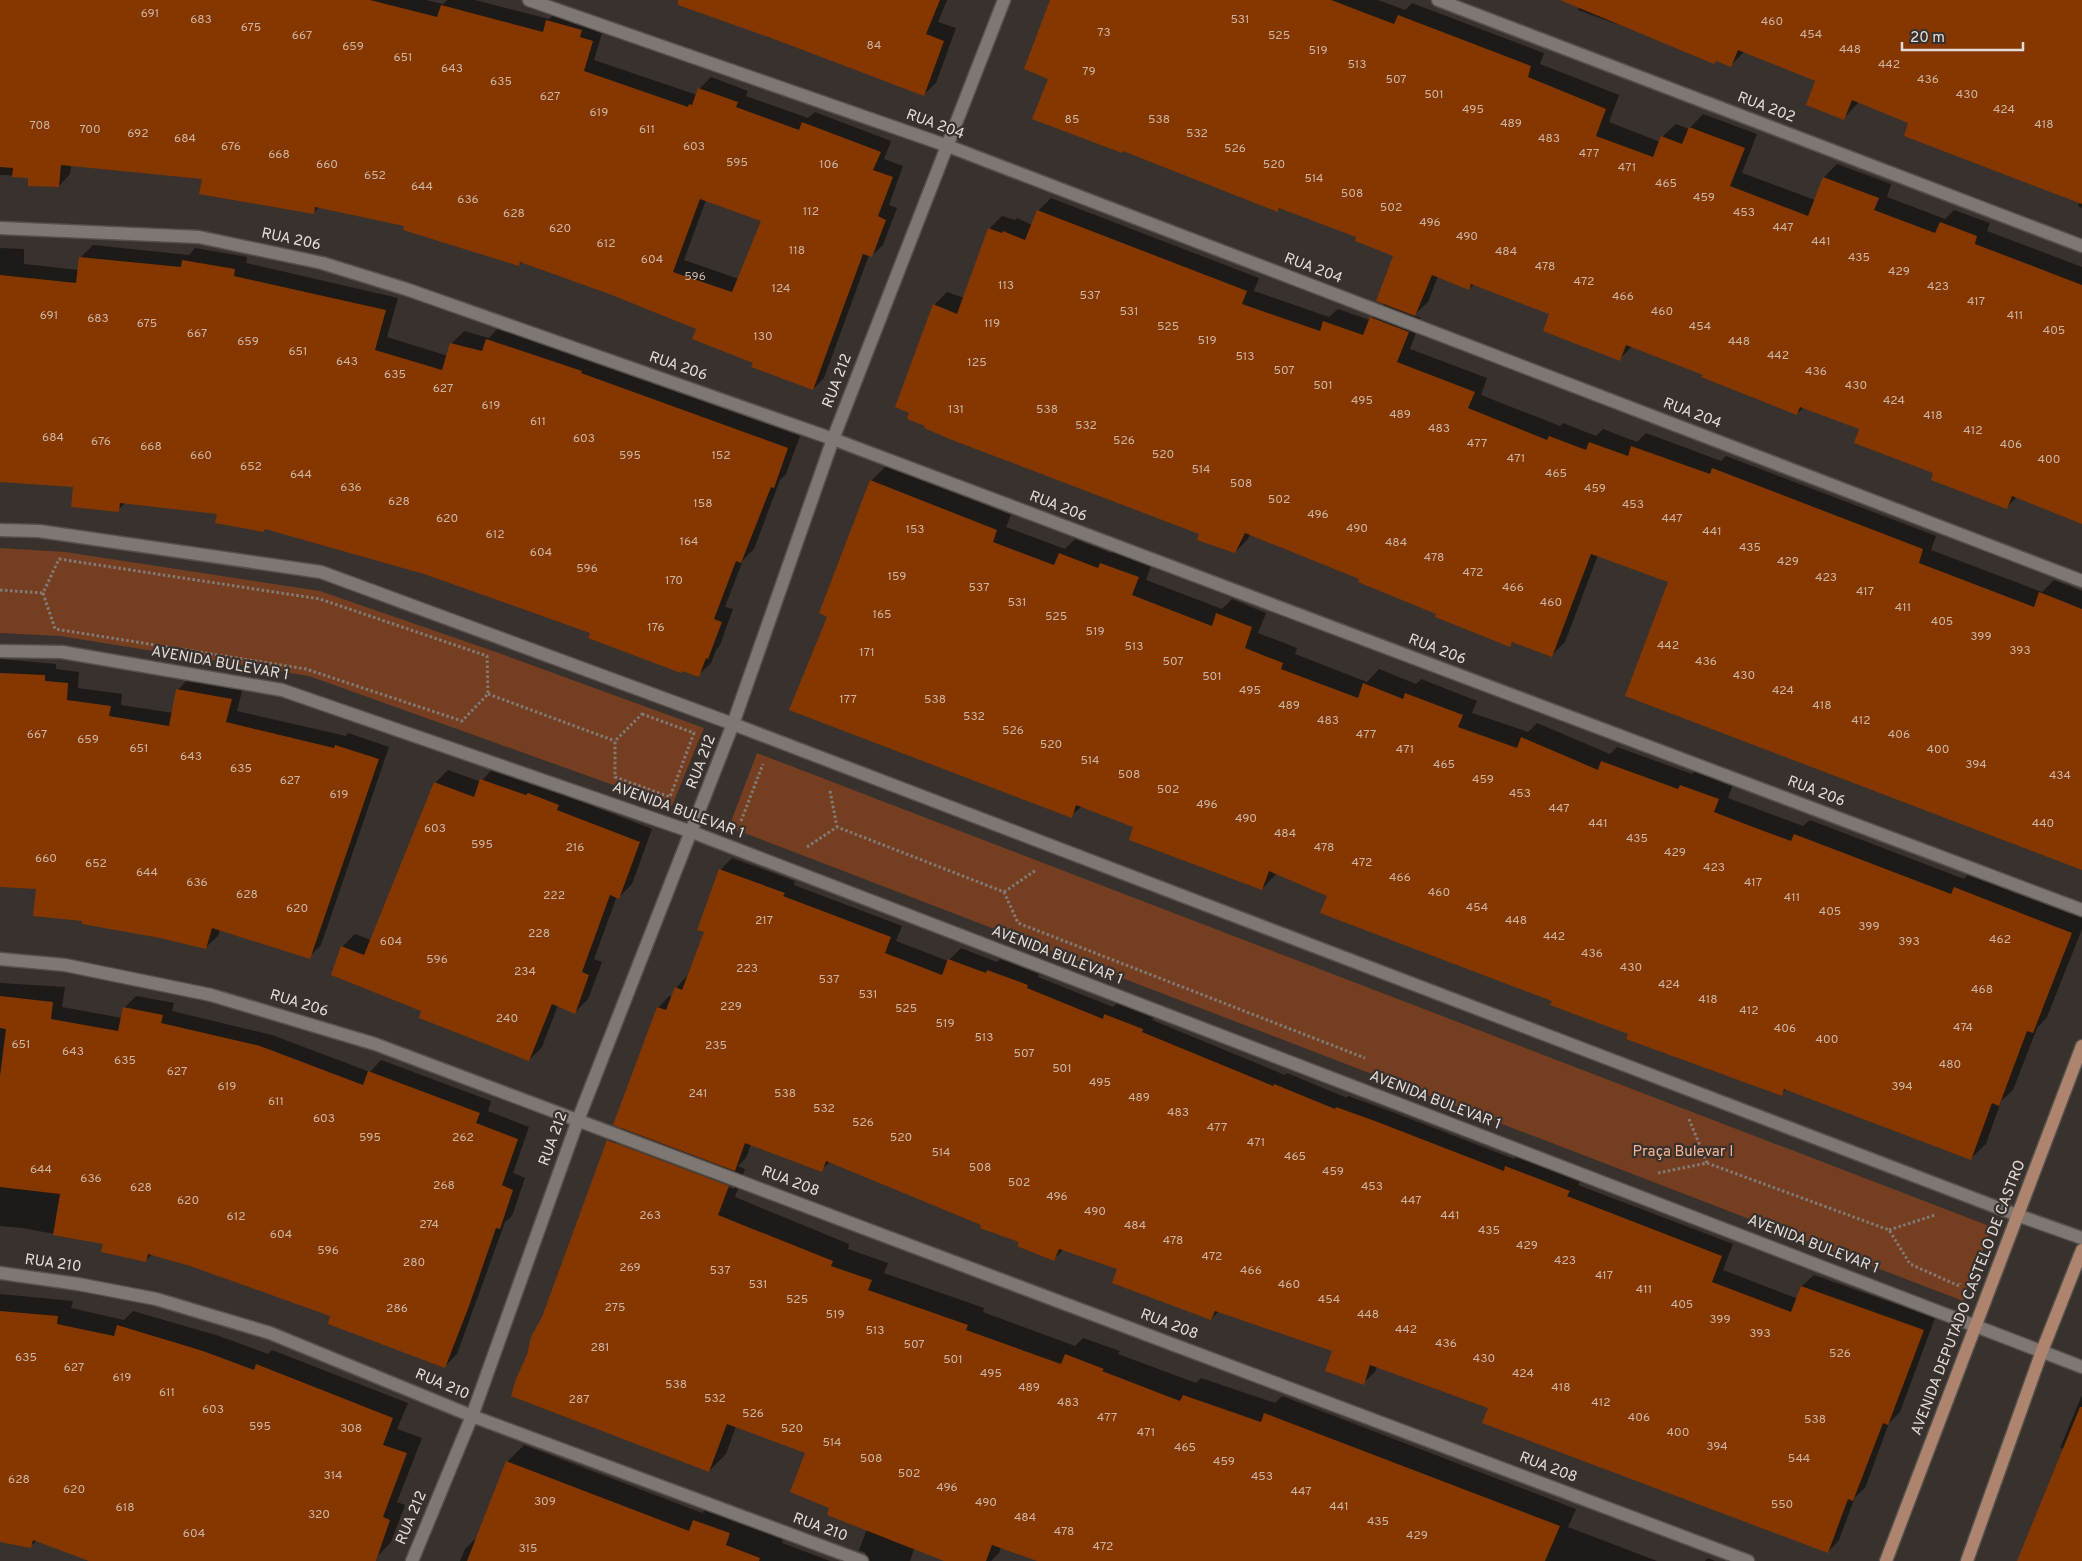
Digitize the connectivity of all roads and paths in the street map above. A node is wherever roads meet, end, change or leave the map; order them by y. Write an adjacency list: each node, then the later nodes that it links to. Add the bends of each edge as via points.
1 (528, 0): 4 (street, RUA 204)
2 (1004, 0): 4 (street, RUA 212)
3 (1438, 0): 6 (street, RUA 202)
4 (948, 146): 7 (street, RUA 212); 9 (street, RUA 204)
5 (0, 228): 7 (street, RUA 206, via 199,237 322,263 406,289)
6 (2082, 246)
7 (833, 439): 12 (street, RUA 212); 20 (street, RUA 206)
8 (0, 530): 12 (street, via 39,531 321,572)
9 (2082, 581)
10 (0, 590): 13 (path, via 43,593 60,559 320,599 487,656 488,694)
11 (0, 651): 18 (street, AVENIDA BULEVAR 1, via 62,652 282,690)
12 (733, 724): 18 (street, RUA 212); 26 (street)
13 (615, 741): 13 (path, via 642,714 694,733 670,797 615,777)
14 (771, 767): 16 (path, via 763,763)
15 (822, 786): 17 (path, via 830,790)
16 (741, 823)
17 (837, 827): 19 (path); 23 (path, via 1004,892 1018,923)
18 (692, 832): 24 (street, RUA 212); 33 (street, AVENIDA BULEVAR 1)
19 (806, 848)
20 (2082, 910)
21 (0, 959): 24 (street, RUA 206, via 65,966 211,995 376,1044)
22 (2082, 1046): 26 (main road, AVENIDA DEPUTADO CASTELO DE CASTRO)
23 (1371, 1060)
24 (578, 1120): 36 (street, RUA 212); 39 (street, RUA 208)
25 (1649, 1169): 28 (path, via 1658,1173 1707,1163)
26 (2017, 1215): 29 (street); 33 (main road, AVENIDA DEPUTADO CASTELO DE CASTRO)
27 (1941, 1217): 28 (path, via 1933,1214)
28 (1889, 1230): 32 (path, via 1910,1264 1959,1286)
29 (2082, 1238)
30 (2082, 1250): 34 (main road)
31 (0, 1273): 36 (street, RUA 210, via 156,1299 270,1333)
32 (1962, 1277)
33 (1975, 1326): 34 (street, AVENIDA BULEVAR 1); 40 (main road, AVENIDA DEPUTADO CASTELO DE CASTRO)
34 (2042, 1351): 35 (street, AVENIDA BULEVAR 1); 41 (main road)
35 (2082, 1367)
36 (472, 1416): 37 (street, RUA 212); 38 (street, RUA 210)
37 (412, 1561)
38 (862, 1561)
39 (1748, 1561)
40 (1886, 1561)
41 (1967, 1561)

